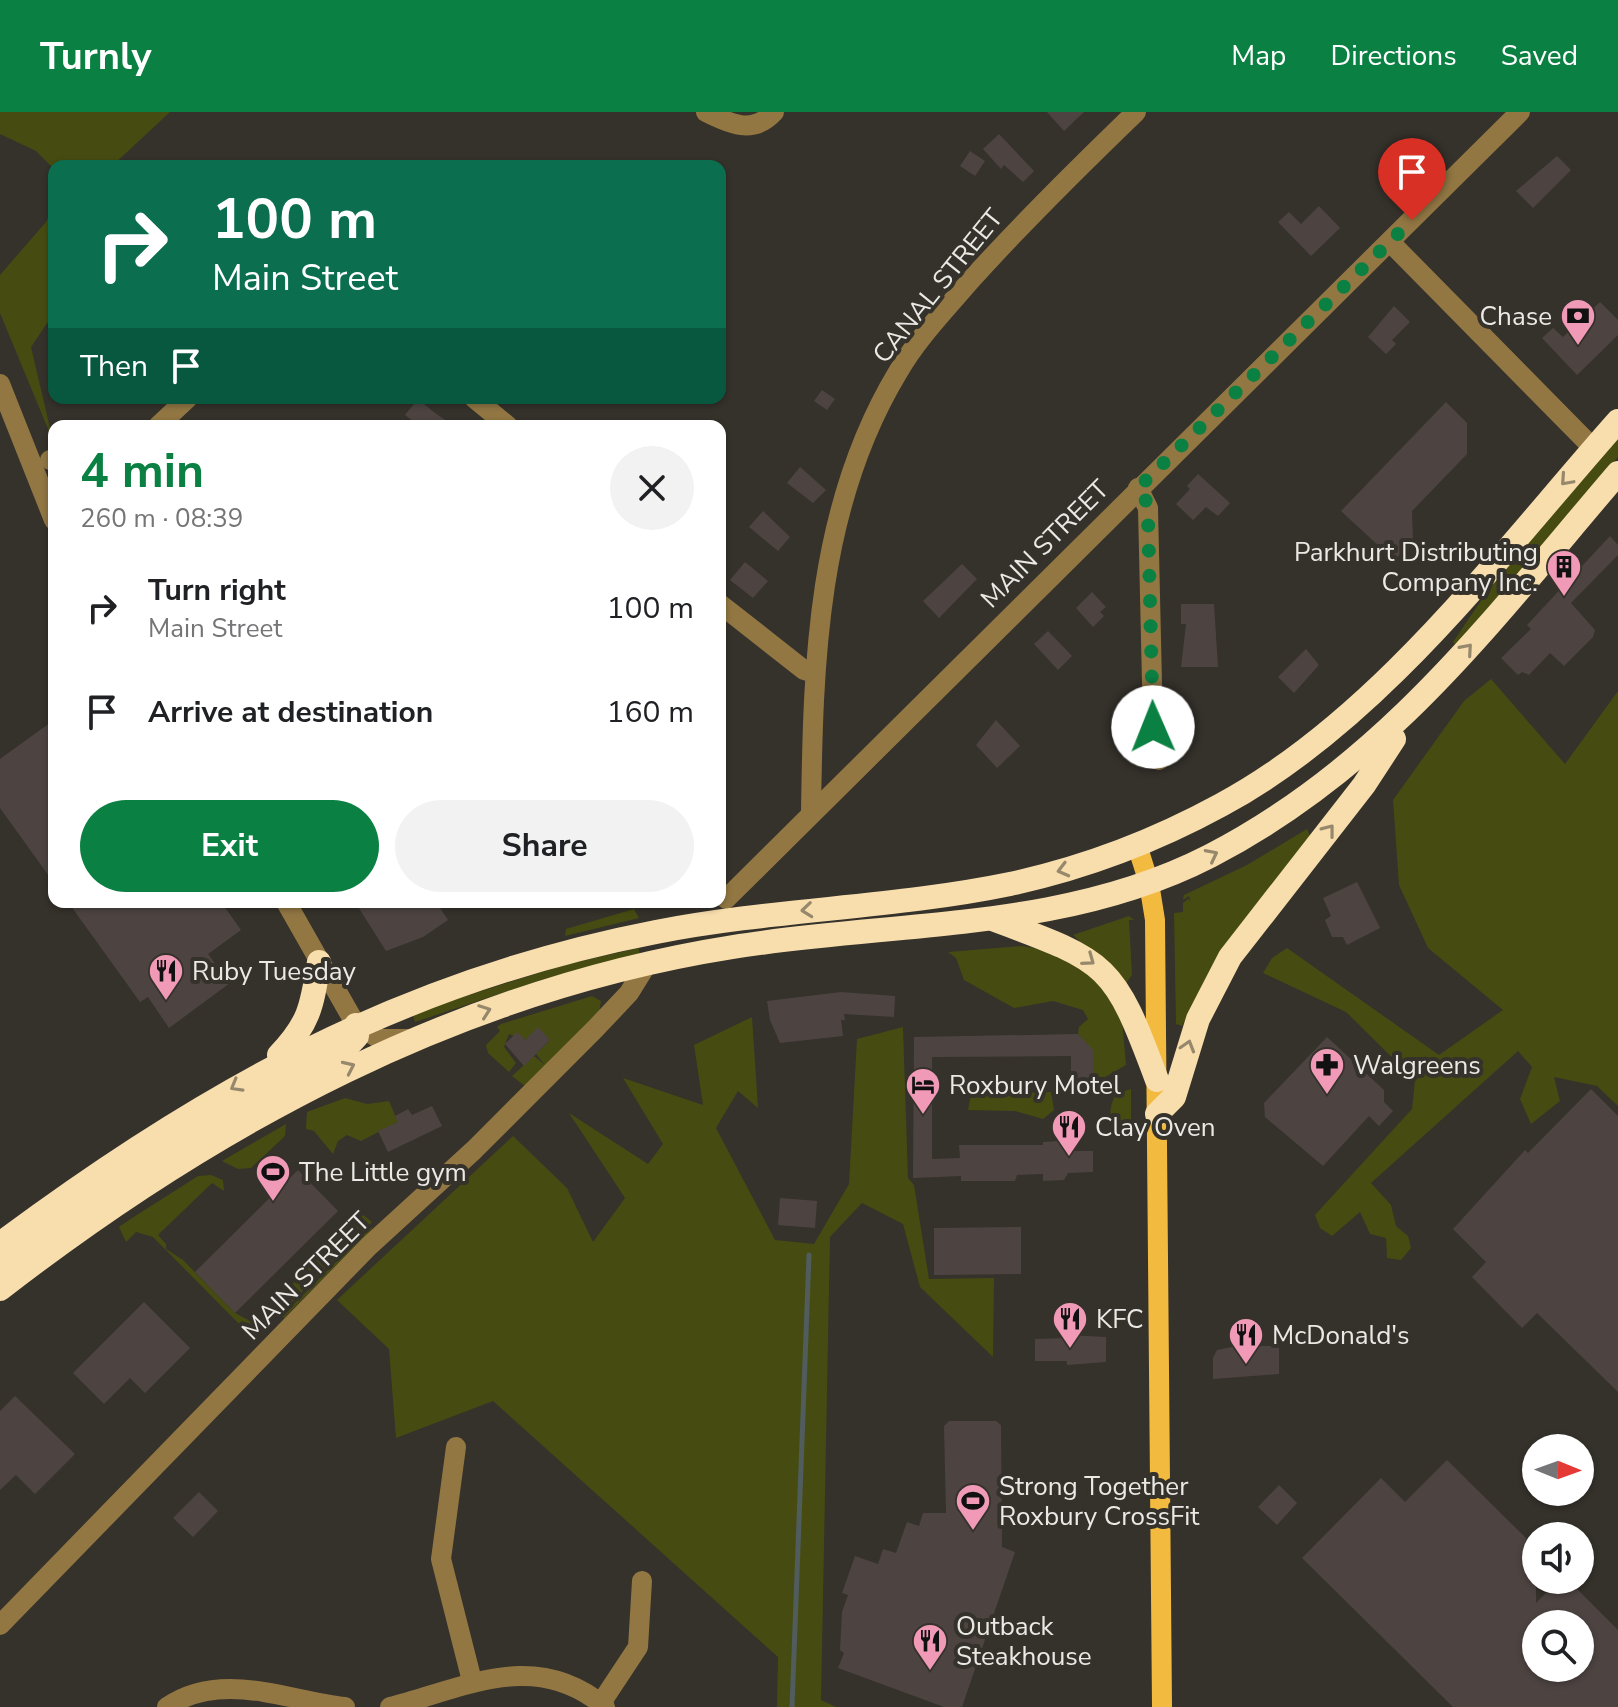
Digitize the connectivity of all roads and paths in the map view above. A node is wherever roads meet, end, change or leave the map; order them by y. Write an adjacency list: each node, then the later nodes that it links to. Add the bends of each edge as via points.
1 (706, 112): 2 (street, via 750,126)
2 (774, 112)
3 (1136, 112): 17 (street, CANAL STREET, via 1021,225 899,370 872,424 830,544)
4 (1520, 112): 5 (street, MAIN STREET)
5 (1390, 242): 12 (street); 14 (street, MAIN STREET)
6 (0, 384): 15 (street)
7 (182, 404): 9 (street)
8 (481, 404): 10 (street)
9 (164, 420)
10 (501, 420)
11 (1618, 421): 12 (highway)
12 (1594, 449): 21 (highway, one-way to 21, via 1353,712 1255,785)
13 (1618, 474): 18 (highway, one-way to 13)
14 (1138, 488): 19 (street, via 1148,508 1153,727); 20 (street, MAIN STREET)
15 (48, 505)
16 (726, 609): 17 (street)
17 (814, 673): 20 (street, CANAL STREET)
18 (1415, 707): 22 (highway, one-way to 18, via 1208,857 1305,800); 34 (highway, one-way to 18, via 1174,1097 1201,1010 1230,957 1364,785)
19 (1159, 760)
20 (811, 814): 23 (street, MAIN STREET)
21 (1137, 845): 22 (main road); 24 (highway, one-way to 24, via 1070,869 998,886)
22 (1149, 883): 27 (highway, via 1070,906); 33 (main road, via 1155,920)
23 (726, 903)
24 (726, 904)
25 (289, 908): 28 (street)
26 (711, 908): 30 (highway, via 456,985)
27 (992, 919): 29 (highway, via 789,939); 33 (highway, one-way to 33, via 1073,949 1102,970 1128,1004)
28 (319, 962): 30 (street); 32 (highway, via 309,1016)
29 (647, 964): 31 (highway, one-way to 29, via 548,989); 40 (street, MAIN STREET, via 596,1028 369,1246)
30 (356, 1025): 31 (street, via 380,1039); 32 (highway); 36 (highway, via 357,1036 345,1049 182,1139)
31 (412, 1039): 37 (highway, one-way to 31, via 218,1138 328,1077)
32 (266, 1068): 35 (highway, one-way to 35, via 133,1148)
33 (1157, 1080): 34 (main road)
34 (1157, 1114): 48 (main road)
35 (0, 1244)
36 (0, 1266)
37 (0, 1289)
38 (456, 1447): 41 (street, via 441,1559)
39 (642, 1581): 44 (street, via 638,1647)
40 (0, 1625)
41 (472, 1681): 42 (street); 44 (street, via 547,1678 571,1685)
42 (445, 1699): 47 (street)
43 (276, 1701): 45 (street, via 224,1688 190,1694); 46 (street)
44 (603, 1705)
45 (167, 1707)
46 (345, 1707)
47 (390, 1707)
48 (1162, 1707)

